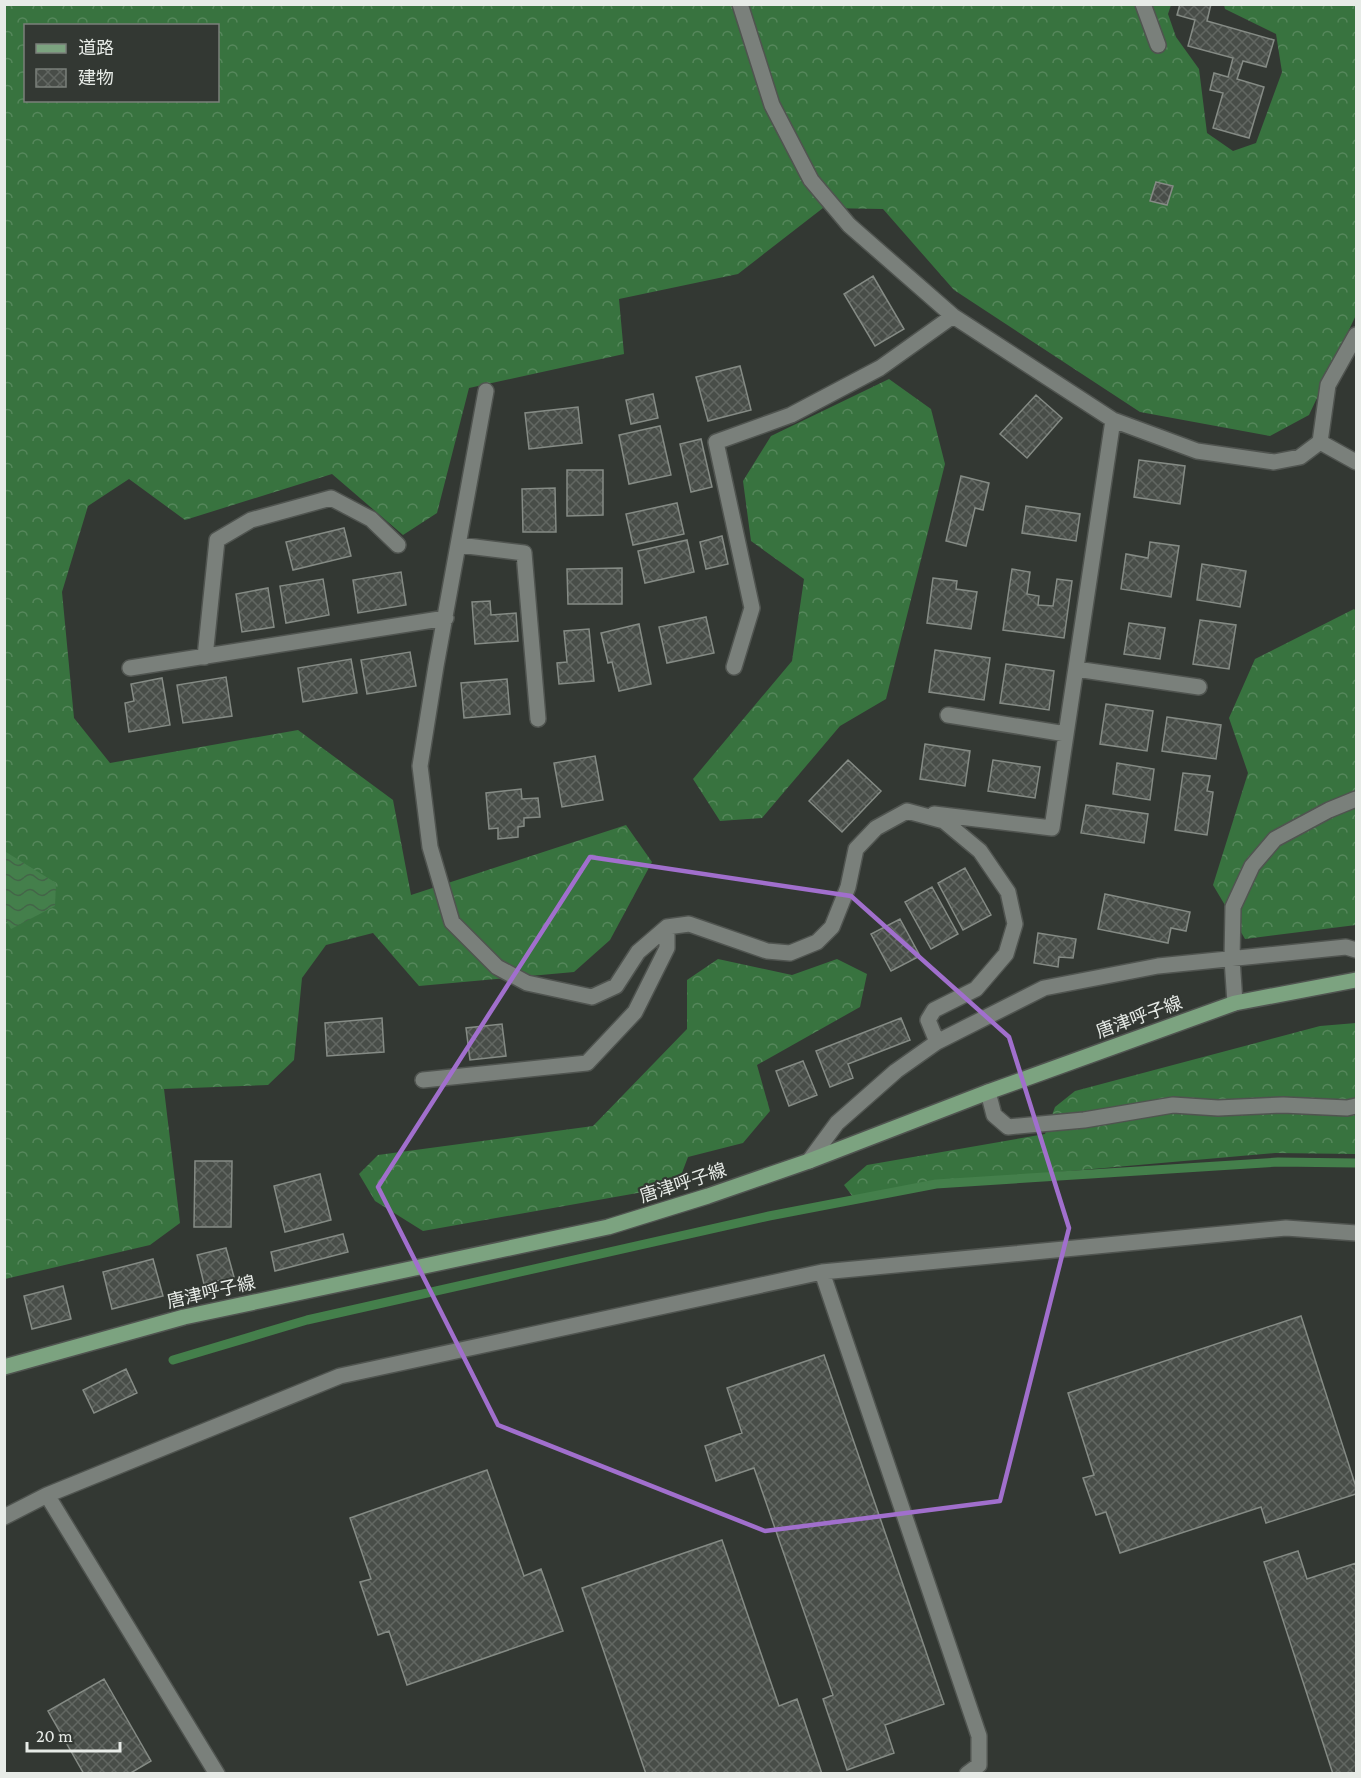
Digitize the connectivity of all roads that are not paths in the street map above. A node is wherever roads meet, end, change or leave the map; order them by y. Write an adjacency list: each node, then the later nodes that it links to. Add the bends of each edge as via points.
1 (740, 4): 4 (street, via 772,105 811,180 849,225)
2 (1143, 4): 3 (street)
3 (1158, 45)
4 (952, 316): 7 (street); 14 (street, via 880,368 791,415 716,442 752,608)
5 (1356, 335): 8 (street, via 1328,385)
6 (486, 391): 11 (street)
7 (1113, 420): 8 (street, via 1197,451 1274,462 1299,457); 16 (street)
8 (1320, 442): 9 (street)
9 (1356, 462)
10 (398, 545): 13 (street, via 371,519 331,498 251,520 217,540)
11 (459, 545): 12 (street); 19 (street, via 524,553)
12 (446, 618): 13 (street); 23 (street, via 420,766 430,847 452,922 497,967 527,983 592,997 616,986 638,952)
13 (205, 657): 15 (street)
14 (734, 667)
15 (130, 668)
16 (1076, 669): 17 (street); 20 (street)
17 (1199, 687)
18 (948, 715): 20 (street)
19 (538, 719)
20 (1066, 734): 22 (street, via 1052,828)
21 (1356, 799): 25 (street, via 1275,839 1252,866 1233,907)
22 (908, 811): 23 (street, via 876,828 856,849 848,887 832,927 817,942 790,953 767,951 689,924); 28 (street, via 944,821 980,851 1008,892 1015,924 1006,954 976,989 934,1010 928,1020)
23 (667, 927): 29 (street, via 667,948 636,1012 587,1063)
24 (1356, 950): 25 (street, via 1346,947)
25 (1232, 959): 27 (street); 28 (street, via 1158,966 1044,988)
26 (1356, 980): 27 (main road, 唐津呼子線)
27 (1235, 1003): 30 (main road, 唐津呼子線)
28 (937, 1042): 32 (street, via 896,1071 837,1123)
29 (423, 1080)
30 (988, 1092): 31 (street, via 994,1116 1008,1127 1084,1120 1173,1105); 32 (main road, 唐津呼子線)
31 (1356, 1106)
32 (809, 1161): 35 (main road, 唐津呼子線, via 608,1227 184,1317)
33 (1356, 1233): 34 (street, via 1286,1228)
34 (822, 1272): 36 (street, via 340,1376); 39 (street, via 979,1736 979,1765)
35 (4, 1367)
36 (47, 1495): 37 (street); 38 (street)
37 (4, 1517)
38 (217, 1773)
39 (967, 1773)

